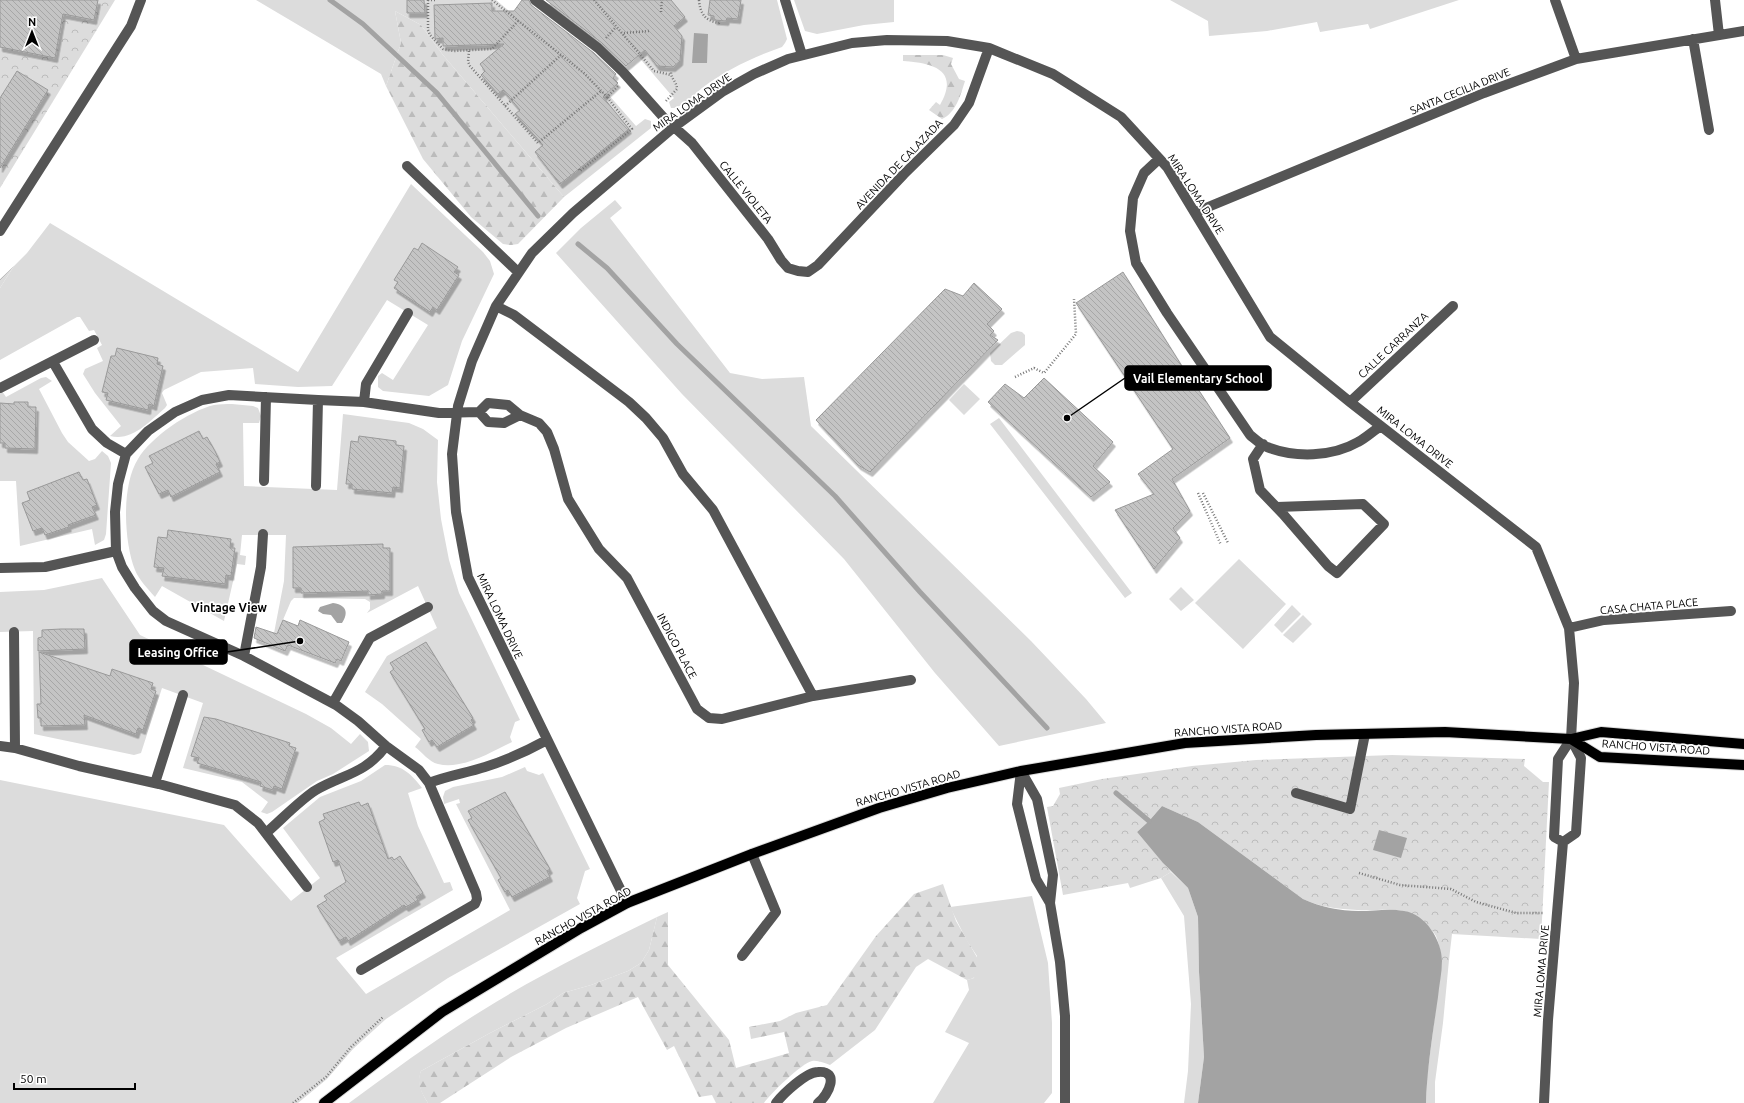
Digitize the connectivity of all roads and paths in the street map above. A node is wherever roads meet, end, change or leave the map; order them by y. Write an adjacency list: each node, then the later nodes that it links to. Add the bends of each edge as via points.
1 (141, 0): 36 (street, via 131,26)
2 (428, 0): 3 (path); 21 (path, via 430,35 443,49)
3 (437, 0)
4 (492, 0): 13 (path)
5 (535, 0): 25 (street, CALLE VIOLETA, via 598,48)
6 (594, 0): 17 (path)
7 (662, 0): 12 (path)
8 (699, 0): 14 (path, via 704,17 714,22)
9 (786, 0): 23 (street)
10 (1555, 0): 24 (street)
11 (1715, 0): 18 (street)
12 (661, 12)
13 (518, 21): 21 (path, via 492,49); 22 (path)
14 (720, 21)
15 (649, 31): 17 (path)
16 (1744, 31): 18 (street, SANTA CECILIA DRIVE)
17 (624, 33): 29 (path, via 654,71 671,73 677,86 676,92)
18 (1719, 35): 19 (street, SANTA CECILIA DRIVE)
19 (1694, 39): 24 (street, SANTA CECILIA DRIVE); 31 (street)
20 (989, 48): 23 (street, MIRA LOMA DRIVE, via 947,41 888,40 852,43); 32 (street, MIRA LOMA DRIVE, via 1053,74 1121,117); 37 (street, AVENIDA DE CALAZADA, via 969,103 954,125 818,265 808,272)
21 (469, 51): 28 (path, via 470,66)
22 (561, 55): 26 (path); 28 (path)
23 (802, 55): 30 (street, MIRA LOMA DRIVE, via 788,59 722,92)
24 (1576, 59): 35 (street, SANTA CECILIA DRIVE, via 1484,93)
25 (627, 77): 27 (path); 29 (street, CALLE VIOLETA)
26 (601, 91): 27 (path); 28 (path, via 538,143)
27 (607, 97): 34 (path, via 632,129 580,171)
28 (504, 106)
29 (656, 109): 30 (street, CALLE VIOLETA)
30 (674, 127): 37 (street, CALLE VIOLETA, via 699,152 768,239 781,260 788,268); 38 (street, MIRA LOMA DRIVE, via 573,213 532,253)
31 (1709, 130)
32 (1159, 159): 35 (street, MIRA LOMA DRIVE); 55 (street, via 1144,173 1133,198 1130,232 1136,263 1250,435)
33 (407, 166): 38 (street)
34 (579, 169)
35 (1196, 212): 50 (street, MIRA LOMA DRIVE, via 1270,337)
36 (0, 231)
37 (798, 271)
38 (518, 272): 40 (street, MIRA LOMA DRIVE)
39 (1074, 299): 45 (path, via 1076,334 1044,373 1034,368)
40 (496, 306): 52 (street, MIRA LOMA DRIVE, via 472,361); 74 (street, via 514,315 629,402 663,438 683,474 713,510)
41 (1453, 306): 50 (street, CALLE CARRANZA)
42 (408, 313): 49 (street, via 366,384)
43 (94, 340): 44 (street)
44 (53, 362): 46 (street); 56 (street, via 92,429 107,443)
45 (1015, 377)
46 (0, 388)
47 (266, 397): 48 (street, INDIGO PLACE); 56 (street, INDIGO PLACE, via 230,395 202,400 175,412 148,431); 57 (street)
48 (318, 400): 49 (street, INDIGO PLACE); 58 (street)
49 (364, 402): 52 (street, INDIGO PLACE, via 439,413)
50 (1350, 402): 54 (street, MIRA LOMA DRIVE)
51 (478, 412): 52 (street, INDIGO PLACE); 53 (street, via 488,422 504,423); 53 (street, INDIGO PLACE, via 488,403 508,405)
52 (457, 413): 78 (street, MIRA LOMA DRIVE, via 452,454 456,505 468,577)
53 (520, 415): 74 (street, INDIGO PLACE, via 539,423 547,432 568,499 599,549 627,578 697,709 709,718 722,719)
54 (1381, 426): 55 (street, via 1358,443 1319,454 1296,454 1266,447); 69 (street, MIRA LOMA DRIVE, via 1536,547)
55 (1263, 444): 61 (street, via 1253,459 1260,490)
56 (126, 454): 65 (street, via 118,484 115,512)
57 (264, 481)
58 (316, 486)
59 (1198, 493): 64 (path)
60 (1203, 493): 63 (path)
61 (1277, 507): 61 (street, via 1337,574 1384,524 1362,504)
62 (263, 534): 71 (street, via 261,567)
63 (1228, 543)
64 (1221, 545)
65 (116, 551): 66 (street, via 45,566); 71 (street, via 135,588 153,611 166,621)
66 (0, 568)
67 (428, 608): 75 (street, via 370,638)
68 (1731, 612): 69 (street, CASA CHATA PLACE, via 1604,620)
69 (1569, 628): 77 (street, MIRA LOMA DRIVE, via 1574,683)
70 (14, 632): 82 (street)
71 (244, 656): 75 (street)
72 (911, 680): 74 (street, INDIGO PLACE)
73 (183, 695): 85 (street)
74 (813, 696)
75 (333, 703): 81 (street)
76 (1365, 734): 77 (main road, RANCHO VISTA ROAD, via 1445,732); 84 (main road, RANCHO VISTA ROAD, via 1185,743); 87 (street, via 1350,809)
77 (1571, 739): 79 (main road, RANCHO VISTA ROAD, via 1601,732); 83 (main road, RANCHO VISTA ROAD, via 1600,756); 89 (street, MIRA LOMA DRIVE, via 1558,759 1554,837); 89 (street, via 1581,758 1576,833)
78 (547, 740): 86 (street, via 510,759); 93 (street, MIRA LOMA DRIVE)
79 (1744, 744)
80 (0, 746): 82 (street)
81 (386, 746): 86 (street, via 419,770); 88 (street, via 360,770 314,791)
82 (15, 748): 85 (street)
83 (1744, 765)
84 (1021, 771): 90 (main road, RANCHO VISTA ROAD, via 947,788 879,808); 94 (street, via 1037,799 1053,875); 94 (street, via 1017,804 1036,879)
85 (155, 783): 88 (street, via 235,806 258,823)
86 (429, 783): 97 (street, via 477,899 475,904)
87 (1296, 793)
88 (266, 833): 92 (street)
89 (1563, 842): 104 (street, MIRA LOMA DRIVE, via 1548,1020)
90 (752, 854): 93 (main road, RANCHO VISTA ROAD); 96 (street, via 776,912)
91 (1359, 873): 95 (path, via 1400,885 1451,889 1476,902 1516,913)
92 (307, 887)
93 (627, 903): 100 (main road, RANCHO VISTA ROAD, via 442,1012)
94 (1050, 903): 103 (street, via 1060,962 1065,1016)
95 (1543, 912)
96 (742, 956)
97 (361, 970)
98 (384, 1017): 99 (path, via 351,1047 326,1077)
99 (293, 1103)
100 (324, 1103)
101 (776, 1103): 102 (street, via 782,1094 811,1074 819,1072 827,1074 831,1080 825,1098)
102 (818, 1103)
103 (1065, 1103)
104 (1544, 1103)

